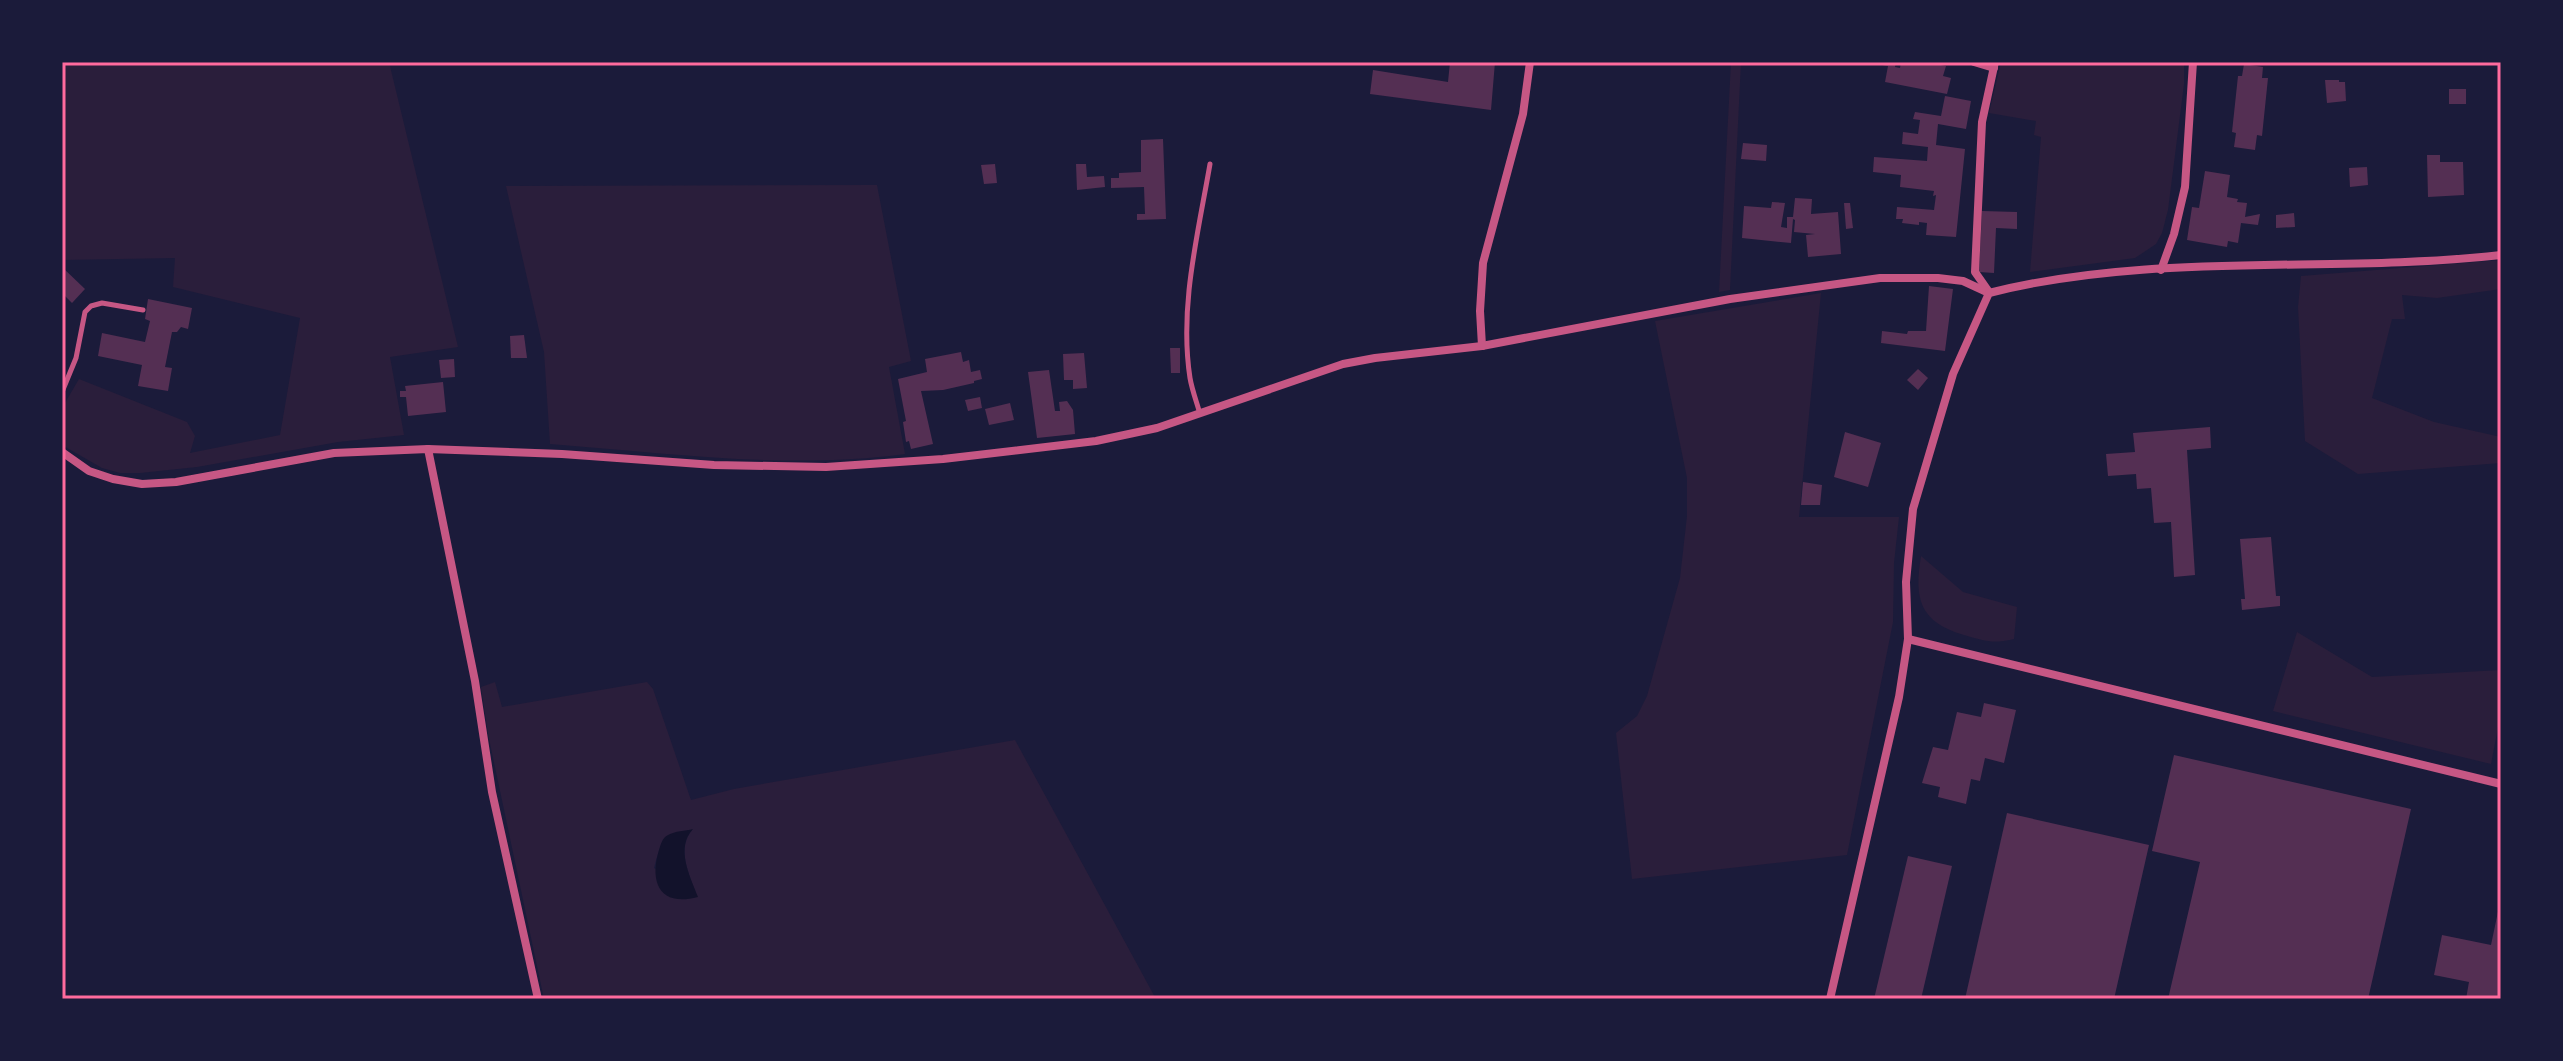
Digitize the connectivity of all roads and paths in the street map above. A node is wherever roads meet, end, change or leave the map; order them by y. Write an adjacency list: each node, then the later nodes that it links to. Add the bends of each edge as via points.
1 (1530, 62): 10 (street, via 1523,114 1483,263)
2 (1974, 62): 4 (street)
3 (2193, 62): 7 (street, via 2185,187)
4 (1995, 65): 8 (street, via 1982,122 1975,272)
5 (1210, 164): 12 (lane, via 1187,318 1190,379)
6 (2501, 255): 7 (street)
7 (2161, 270): 8 (street)
8 (1989, 293): 10 (street, via 1963,281 1880,278 1730,299); 15 (street, via 1953,374 1913,509 1906,582)
9 (143, 310): 11 (lane, via 102,303 85,312 76,358)
10 (1482, 346): 12 (street, via 1343,364)
11 (62, 392)
12 (1200, 415): 13 (street, via 1096,441 826,467)
13 (428, 449): 14 (street, via 334,453 142,484 89,471); 17 (street, via 492,792)
14 (62, 452)
15 (1908, 639): 16 (street); 18 (street)
16 (2501, 784)
17 (538, 999)
18 (1830, 999)

